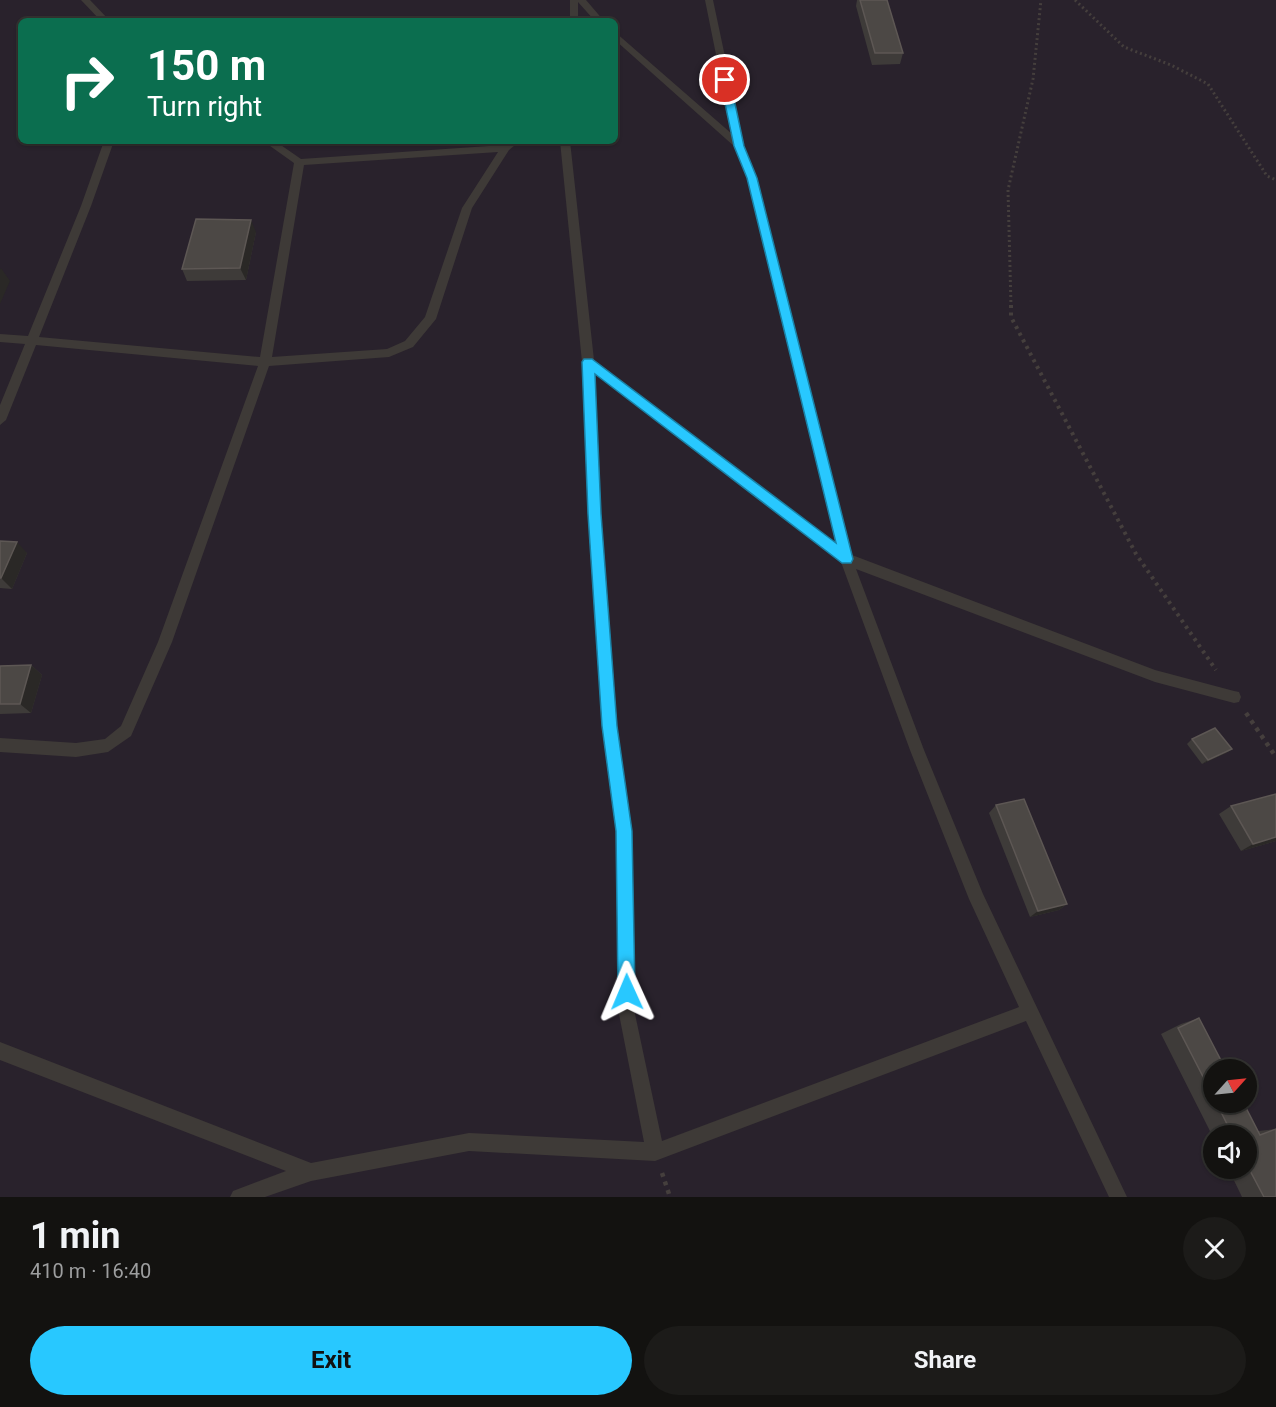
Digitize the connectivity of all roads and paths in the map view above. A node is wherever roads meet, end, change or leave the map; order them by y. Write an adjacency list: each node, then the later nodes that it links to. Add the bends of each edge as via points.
1 (85, 0): 7 (lane)
2 (574, 0): 8 (lane)
3 (581, 0): 9 (lane)
4 (709, 0): 15 (lane)
5 (1041, 0): 24 (path, via 1034,79 1008,190 1011,317 1136,554)
6 (1075, 0): 17 (path, via 1124,47 1208,84 1267,176)
7 (102, 18)
8 (574, 18)
9 (597, 18)
10 (618, 38): 15 (lane)
11 (108, 144): 19 (lane)
12 (272, 144): 16 (lane)
13 (565, 144): 21 (lane)
14 (510, 145): 16 (lane); 20 (lane, via 467,208 430,319 409,344 389,353)
15 (739, 146): 23 (lane, via 752,178)
16 (299, 162): 20 (lane)
17 (1276, 180)
18 (0, 338): 19 (lane)
19 (32, 339): 20 (lane); 22 (lane)
20 (265, 362): 25 (lane, via 165,642 126,731 108,745 76,750)
21 (588, 362): 23 (lane); 29 (lane, via 610,726 624,831 627,1014)
22 (0, 420)
23 (846, 559): 24 (lane, via 1155,676); 27 (lane, via 977,898)
24 (1234, 697): 26 (path)
25 (0, 746)
26 (1276, 757)
27 (1030, 1011): 29 (lane); 32 (lane)
28 (0, 1051): 30 (lane)
29 (655, 1152): 30 (lane, via 470,1142)
30 (311, 1172): 31 (lane)
31 (239, 1197)
32 (1118, 1197)

